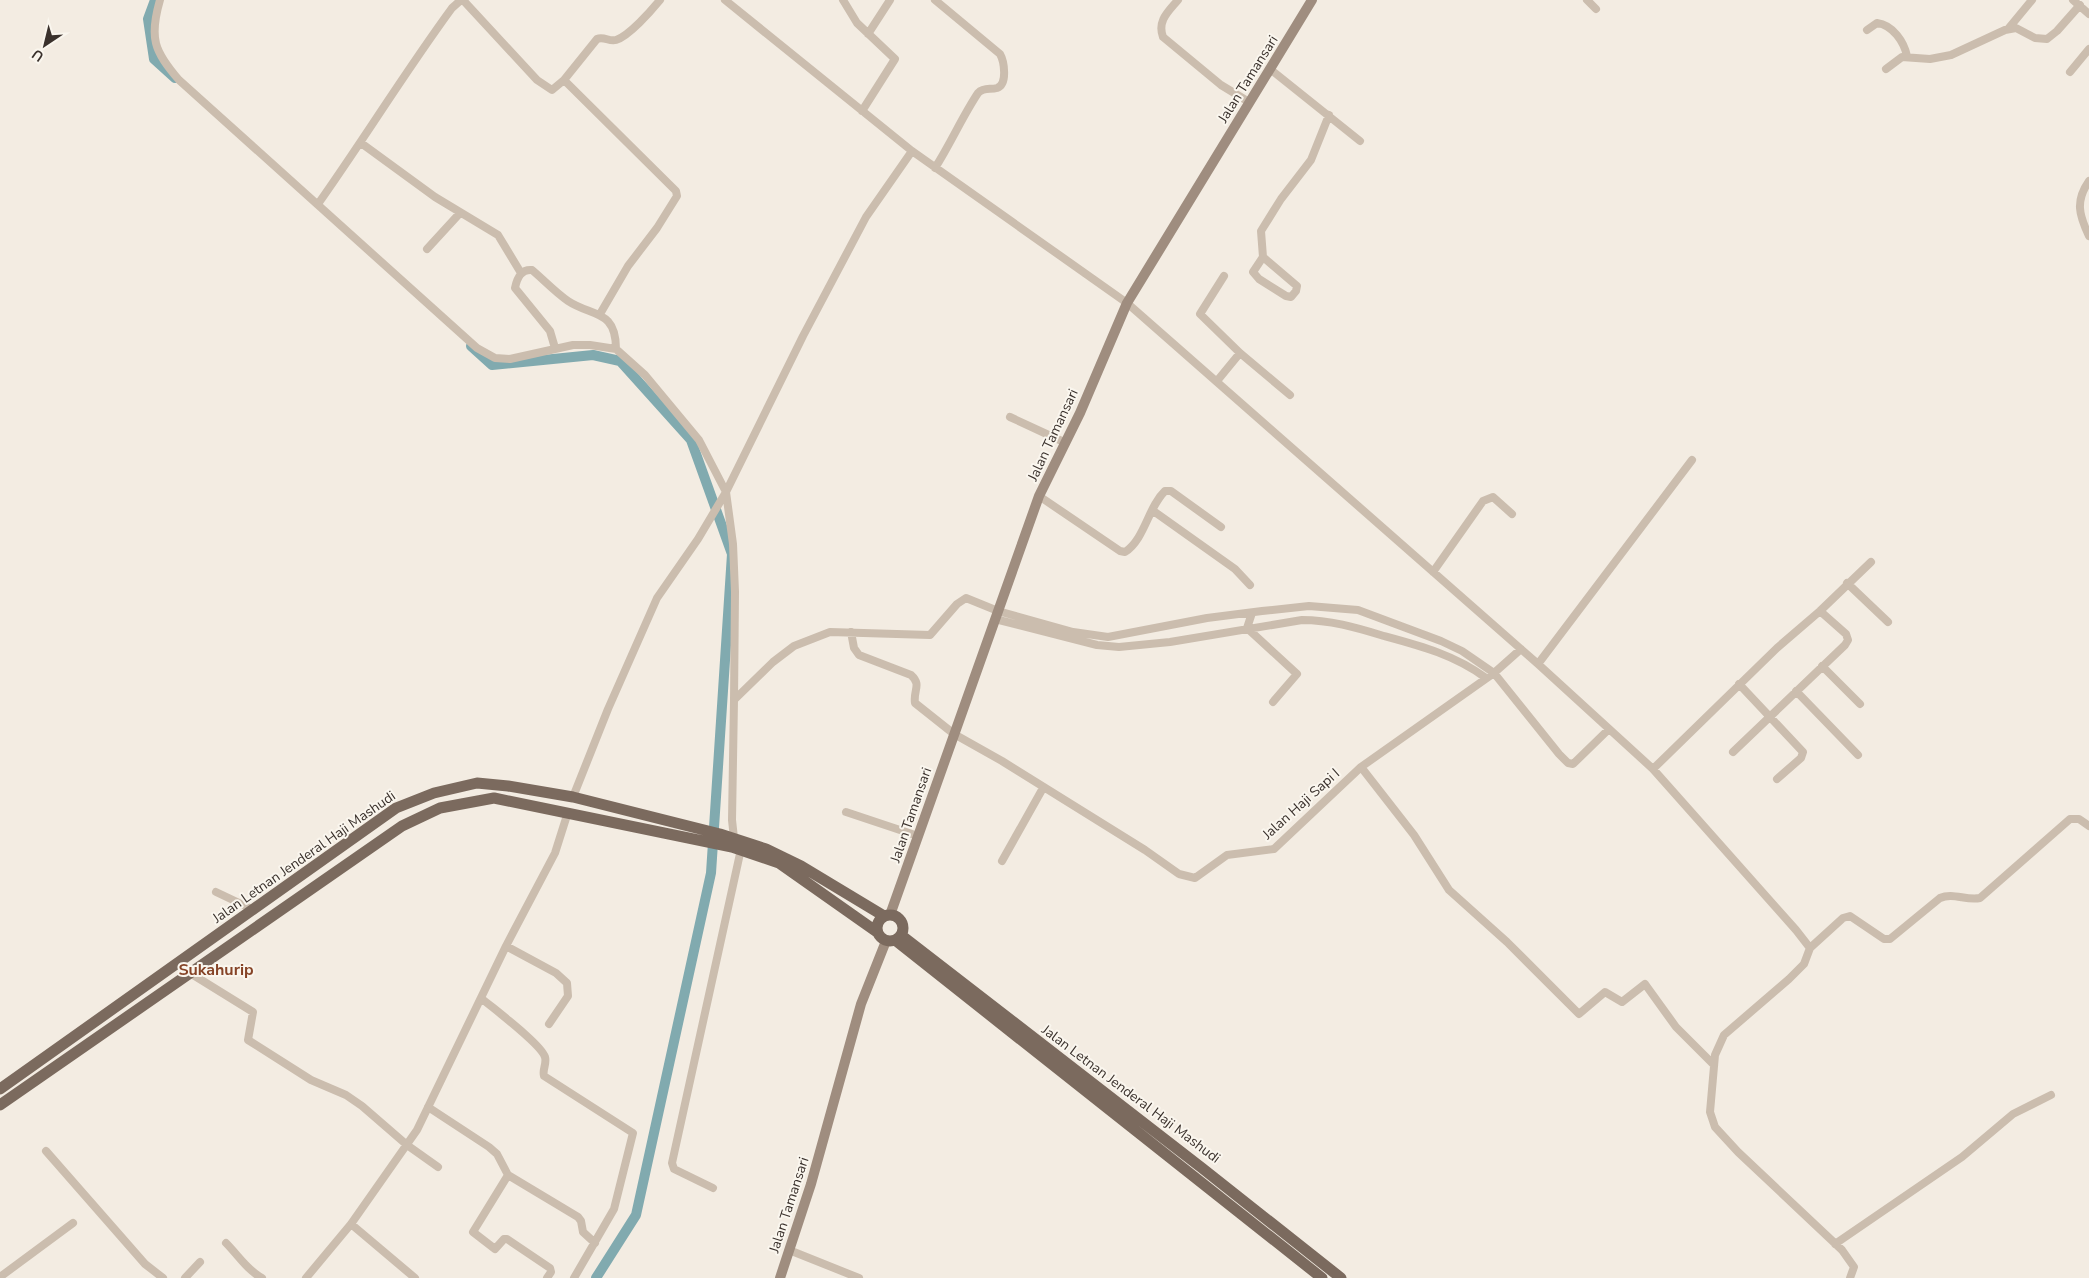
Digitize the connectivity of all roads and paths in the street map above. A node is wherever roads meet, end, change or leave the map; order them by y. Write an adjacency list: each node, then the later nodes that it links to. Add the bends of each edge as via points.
1 (160, 0): 34 (street, via 153,32 162,60 179,80)
2 (462, 0): 14 (street); 30 (street, via 452,8 409,67)
3 (476, 0): 14 (street)
4 (660, 0): 25 (street, via 621,37 597,39)
5 (725, 0): 27 (street)
6 (843, 0): 19 (street)
7 (890, 0): 19 (street)
8 (935, 0): 32 (street, via 1000,54 1004,65 1002,84 978,93)
9 (1178, 0): 26 (street, via 1162,19 1163,37 1208,75)
10 (1312, 0): 22 (main road, Jalan Tamansari)
11 (1587, 0): 15 (street)
12 (2032, 0): 18 (street)
13 (2077, 2): 16 (street); 18 (street, via 2047,39 2035,38 2016,28)
14 (470, 6): 25 (street, via 537,80 552,90)
15 (1596, 9)
16 (2089, 14)
17 (1867, 30): 21 (street, via 1877,23 1887,26 1901,40)
18 (2008, 30): 21 (street, via 1952,55 1930,59)
19 (868, 34): 27 (street, via 895,59)
20 (2089, 48): 24 (street)
21 (1906, 56): 23 (street)
22 (1270, 69): 26 (main road, Jalan Tamansari); 28 (street)
23 (1886, 69)
24 (2070, 72)
25 (564, 80): 42 (street, via 676,191 657,228 628,266)
26 (1249, 102): 41 (main road, Jalan Tamansari)
27 (862, 111): 31 (street)
28 (1328, 115): 29 (street); 38 (street, via 1312,160 1261,231)
29 (1360, 141)
30 (361, 143): 34 (street); 35 (street)
31 (912, 151): 32 (street); 51 (street, via 866,217)
32 (935, 168): 41 (street)
33 (2089, 181): 36 (street, via 2079,202 2080,217)
34 (318, 204): 43 (street, via 484,354 510,359)
35 (460, 213): 37 (street); 39 (street, via 498,235)
36 (2089, 236)
37 (427, 250)
38 (1263, 257): 38 (street, via 1253,272 1291,297 1297,286)
39 (521, 273): 42 (street, via 532,270 570,302); 43 (street, via 515,288 550,331)
40 (1224, 276): 45 (street, via 1200,314)
41 (1127, 303): 46 (street); 49 (main road, Jalan Tamansari)
42 (600, 314): 44 (street, via 614,332)
43 (554, 348): 44 (street, via 590,345)
44 (616, 349): 51 (street, via 645,374 699,440)
45 (1240, 353): 46 (street); 47 (street)
46 (1217, 381): 57 (street)
47 (1290, 395)
48 (1010, 417): 49 (street)
49 (1066, 443): 52 (main road, Jalan Tamansari)
50 (1692, 460): 67 (street)
51 (724, 495): 73 (street, via 733,544); 86 (street, via 657,598)
52 (1039, 496): 53 (street, via 1125,552 1130,549); 62 (main road, Jalan Tamansari)
53 (1152, 510): 55 (street, via 1165,491 1172,491); 59 (street, via 1235,569)
54 (1512, 514): 57 (street, via 1493,497 1483,501)
55 (1221, 527)
56 (1870, 562): 58 (street)
57 (1433, 572): 66 (street)
58 (1847, 583): 60 (street); 63 (street)
59 (1250, 585)
60 (1820, 611): 68 (street, via 1846,634 1848,640); 71 (street)
61 (1252, 613): 62 (street, via 1108,637); 64 (street); 69 (street, via 1309,606 1358,610 1441,641 1462,651)
62 (997, 615): 64 (street, via 1097,646 1170,642); 65 (street, via 966,598 930,635); 78 (main road, Jalan Tamansari)
63 (1888, 622)
64 (1247, 628): 70 (street, via 1302,620 1336,623 1437,651 1456,658); 74 (street, via 1298,674)
65 (850, 632): 73 (street, via 830,632 794,646); 78 (street, Jalan Haji Sapi I, via 858,655 911,675 918,685 915,703)
66 (1521, 649): 67 (street); 69 (street, Jalan Haji Sapi I)
67 (1538, 664): 77 (street)
68 (1822, 666): 72 (street); 75 (street)
69 (1494, 674): 70 (street, Jalan Haji Sapi I); 77 (street, via 1568,763 1573,764)
70 (1486, 678): 81 (street, Jalan Haji Sapi I)
71 (1739, 684): 76 (street); 82 (street)
72 (1796, 691): 76 (street); 80 (street)
73 (734, 700): 95 (street)
74 (1273, 702)
75 (1860, 704)
76 (1768, 718): 79 (street); 83 (street, via 1803,754)
77 (1609, 729): 82 (street)
78 (954, 734): 85 (street, Jalan Haji Sapi I); 94 (main road, Jalan Tamansari)
79 (1733, 752)
80 (1858, 755)
81 (1361, 767): 85 (street, Jalan Haji Sapi I, via 1274,849 1227,855 1195,878 1178,874 1145,850); 111 (street, via 1414,836 1449,890 1579,1014 1605,992 1622,1002 1645,984 1676,1027)
82 (1653, 769): 105 (street)
83 (1777, 779)
84 (477, 783): 86 (main road, Jalan Letnan Jenderal Haji Mashudi); 87 (main road); 97 (main road, Jalan Letnan Jenderal Haji Mashudi, via 434,793 396,808)
85 (1043, 788): 96 (street)
86 (573, 797): 90 (main road, Jalan Letnan Jenderal Haji Mashudi)
87 (480, 799): 88 (main road, Jalan Letnan Jenderal Haji Mashudi, via 499,799); 98 (main road, Jalan Letnan Jenderal Haji Mashudi, via 440,808 402,826)
88 (568, 812): 92 (main road, Jalan Letnan Jenderal Haji Mashudi); 104 (street, via 554,853)
89 (846, 812): 94 (street)
90 (676, 823): 92 (main road); 93 (main road, Jalan Letnan Jenderal Haji Mashudi)
91 (2089, 826): 105 (street, via 2079,819 2070,819 1980,898 1973,900 1948,894 1890,939 1884,939 1850,916)
92 (674, 836): 93 (main road, Jalan Letnan Jenderal Haji Mashudi)
93 (705, 836): 95 (main road, Jalan Letnan Jenderal Haji Mashudi)
94 (918, 836): 101 (main road, Jalan Tamansari)
95 (734, 843): 101 (main road, Jalan Letnan Jenderal Haji Mashudi, via 766,849 786,858); 102 (main road, Jalan Letnan Jenderal Haji Mashudi, via 780,863); 120 (street, via 672,1163 674,1169)
96 (1002, 861)
97 (322, 862): 98 (main road); 100 (main road, Jalan Letnan Jenderal Haji Mashudi)
98 (331, 873): 107 (main road, Jalan Letnan Jenderal Haji Mashudi)
99 (216, 892): 100 (street)
100 (254, 910): 106 (main road, Jalan Letnan Jenderal Haji Mashudi)
101 (887, 915): 102 (main road, via 878,923); 103 (main road, via 900,919 903,924)
102 (877, 932): 103 (main road)
103 (894, 939): 126 (main road, Jalan Tamansari, via 860,1004 835,1103); 127 (main road, Jalan Letnan Jenderal Haji Mashudi)
104 (506, 946): 109 (street); 110 (street, via 548,968 567,983 568,996)
105 (1810, 948): 111 (street, via 1804,964 1724,1035)
106 (169, 970): 108 (main road); 112 (main road, Jalan Letnan Jenderal Haji Mashudi)
107 (190, 973): 108 (main road, Jalan Letnan Jenderal Haji Mashudi); 116 (street, via 253,1012 248,1040 311,1080 354,1100)
108 (176, 982): 114 (main road, Jalan Letnan Jenderal Haji Mashudi)
109 (481, 998): 115 (street); 124 (street, via 545,1056 544,1076 634,1133 617,1201)
110 (549, 1024)
111 (1714, 1065): 125 (street, via 1710,1112 1715,1127)
112 (0, 1089)
113 (2051, 1095): 125 (street, via 2014,1114 1962,1157)
114 (0, 1106)
115 (428, 1107): 116 (street); 119 (street, via 489,1147 497,1154)
116 (407, 1145): 118 (street); 122 (street)
117 (46, 1151): 131 (street, via 145,1264)
118 (438, 1167)
119 (508, 1175): 124 (street, via 578,1217 583,1232); 137 (street, via 472,1232 495,1249 507,1239 550,1268)
120 (713, 1188)
121 (73, 1223): 130 (street)
122 (351, 1224): 135 (street); 136 (street)
123 (226, 1243): 129 (street)
124 (595, 1243): 138 (street)
125 (1835, 1244): 143 (street, via 1854,1267)
126 (789, 1250): 139 (main road, Jalan Tamansari); 140 (street)
127 (1303, 1255): 141 (main road, Jalan Letnan Jenderal Haji Mashudi); 142 (main road, Jalan Letnan Jenderal Haji Mashudi)
128 (200, 1262): 132 (street)
129 (249, 1271): 133 (street); 134 (street)
130 (0, 1277)
131 (163, 1278)
132 (185, 1278)
133 (242, 1278)
134 (262, 1278)
135 (306, 1278)
136 (415, 1278)
137 (546, 1278)
138 (574, 1278)
139 (780, 1278)
140 (859, 1278)
141 (1322, 1278)
142 (1341, 1278)
143 (1850, 1278)

